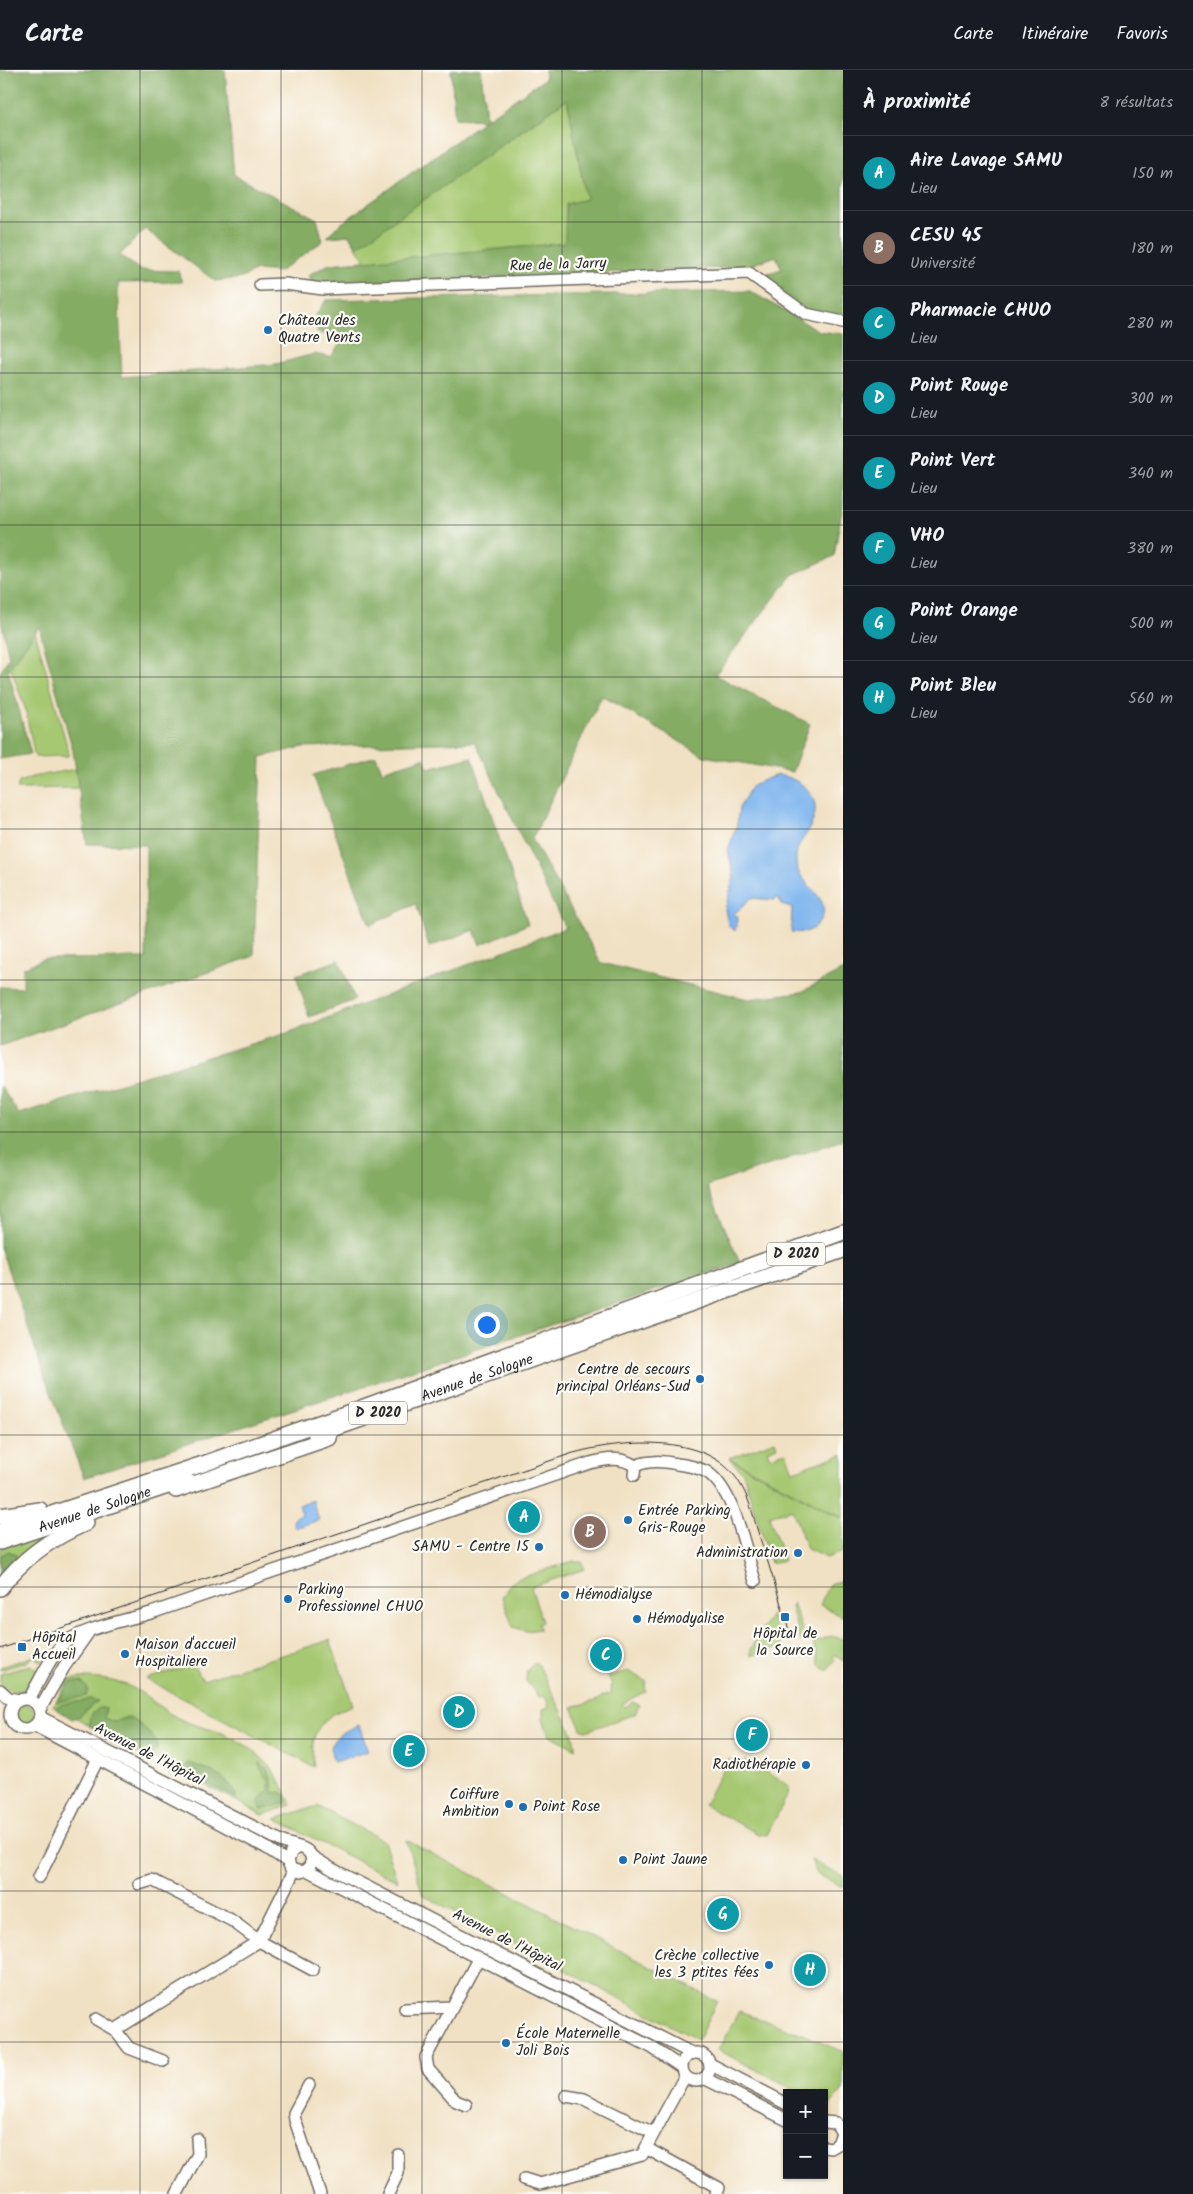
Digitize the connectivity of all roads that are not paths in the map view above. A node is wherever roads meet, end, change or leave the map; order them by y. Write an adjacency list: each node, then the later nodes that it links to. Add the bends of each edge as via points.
1 (260, 286): 2 (street, Rue de la Jarry, via 285,284 323,289 749,273 806,314)
2 (843, 322)
3 (843, 1232): 8 (main road)
4 (843, 1238): 8 (main road, D 2020)
5 (843, 1250): 7 (main road, D 2020)
6 (843, 1254): 7 (main road)
7 (754, 1280): 9 (main road, Avenue de Sologne / D 2020)
8 (667, 1298): 10 (main road, D 2020)
9 (453, 1387): 13 (main road, Avenue de Sologne / D 2020); 15 (main road, via 380,1422 100,1517 56,1538 29,1558)
10 (157, 1478): 11 (main road, via 36,1511); 12 (main road, D 2020)
11 (0, 1516)
12 (0, 1531)
13 (0, 1542)
14 (755, 1581): 16 (street, via 730,1503 721,1486 706,1472 680,1464 651,1461 635,1470 622,1459 590,1463)
15 (0, 1588)
16 (89, 1632): 17 (street, via 67,1641); 18 (street)
17 (54, 1657): 18 (street); 20 (street)
18 (64, 1667): 23 (street)
19 (0, 1690): 20 (street, via 9,1698)
20 (24, 1700): 22 (street, via 12,1706); 23 (street)
21 (0, 1706): 22 (street)
22 (10, 1716): 23 (street, via 13,1724 21,1729)
23 (38, 1718): 24 (street, Avenue de l'Hôpital); 25 (street, Avenue de l'Hôpital)
24 (98, 1759): 27 (street, Avenue de l'Hôpital, via 265,1847); 29 (street)
25 (298, 1848): 26 (street, via 307,1850); 27 (street, via 289,1855)
26 (310, 1856): 28 (street); 32 (street, Avenue de l'Hôpital)
27 (291, 1866): 28 (street, via 300,1872); 31 (street)
28 (307, 1870): 34 (street, Avenue de l'Hôpital)
29 (39, 1876)
30 (139, 1884): 31 (street, via 152,1880 231,1920)
31 (259, 1941): 35 (street); 39 (street)
32 (475, 1942): 33 (street, Avenue de l'Hôpital); 34 (street)
33 (490, 1950): 34 (street); 40 (street, Avenue de l'Hôpital)
34 (477, 1958): 36 (street); 43 (street, Avenue de l'Hôpital, via 651,2047)
35 (313, 1970)
36 (452, 2007): 37 (street); 48 (street, via 426,2057 428,2069 456,2100)
37 (405, 2009)
38 (96, 2019): 39 (street)
39 (115, 2030): 41 (street, via 129,2048)
40 (690, 2053): 42 (street, via 703,2054); 43 (street, via 684,2059)
41 (163, 2061)
42 (710, 2064): 44 (street); 47 (street)
43 (683, 2072): 44 (street, via 696,2081); 52 (street)
44 (704, 2078): 49 (street)
45 (309, 2085): 59 (street, via 294,2113)
46 (566, 2096): 52 (street, via 584,2100)
47 (783, 2102)
48 (466, 2104)
49 (783, 2118)
50 (828, 2122): 51 (street, via 836,2123)
51 (842, 2133): 55 (street)
52 (653, 2134): 54 (street)
53 (197, 2139): 58 (street, via 198,2154)
54 (646, 2148): 57 (street, via 642,2155 540,2184); 61 (street, via 719,2188)
55 (834, 2148)
56 (398, 2155): 60 (street, via 398,2174)
57 (524, 2179)
58 (177, 2194)
59 (320, 2194)
60 (388, 2194)
61 (716, 2194)

